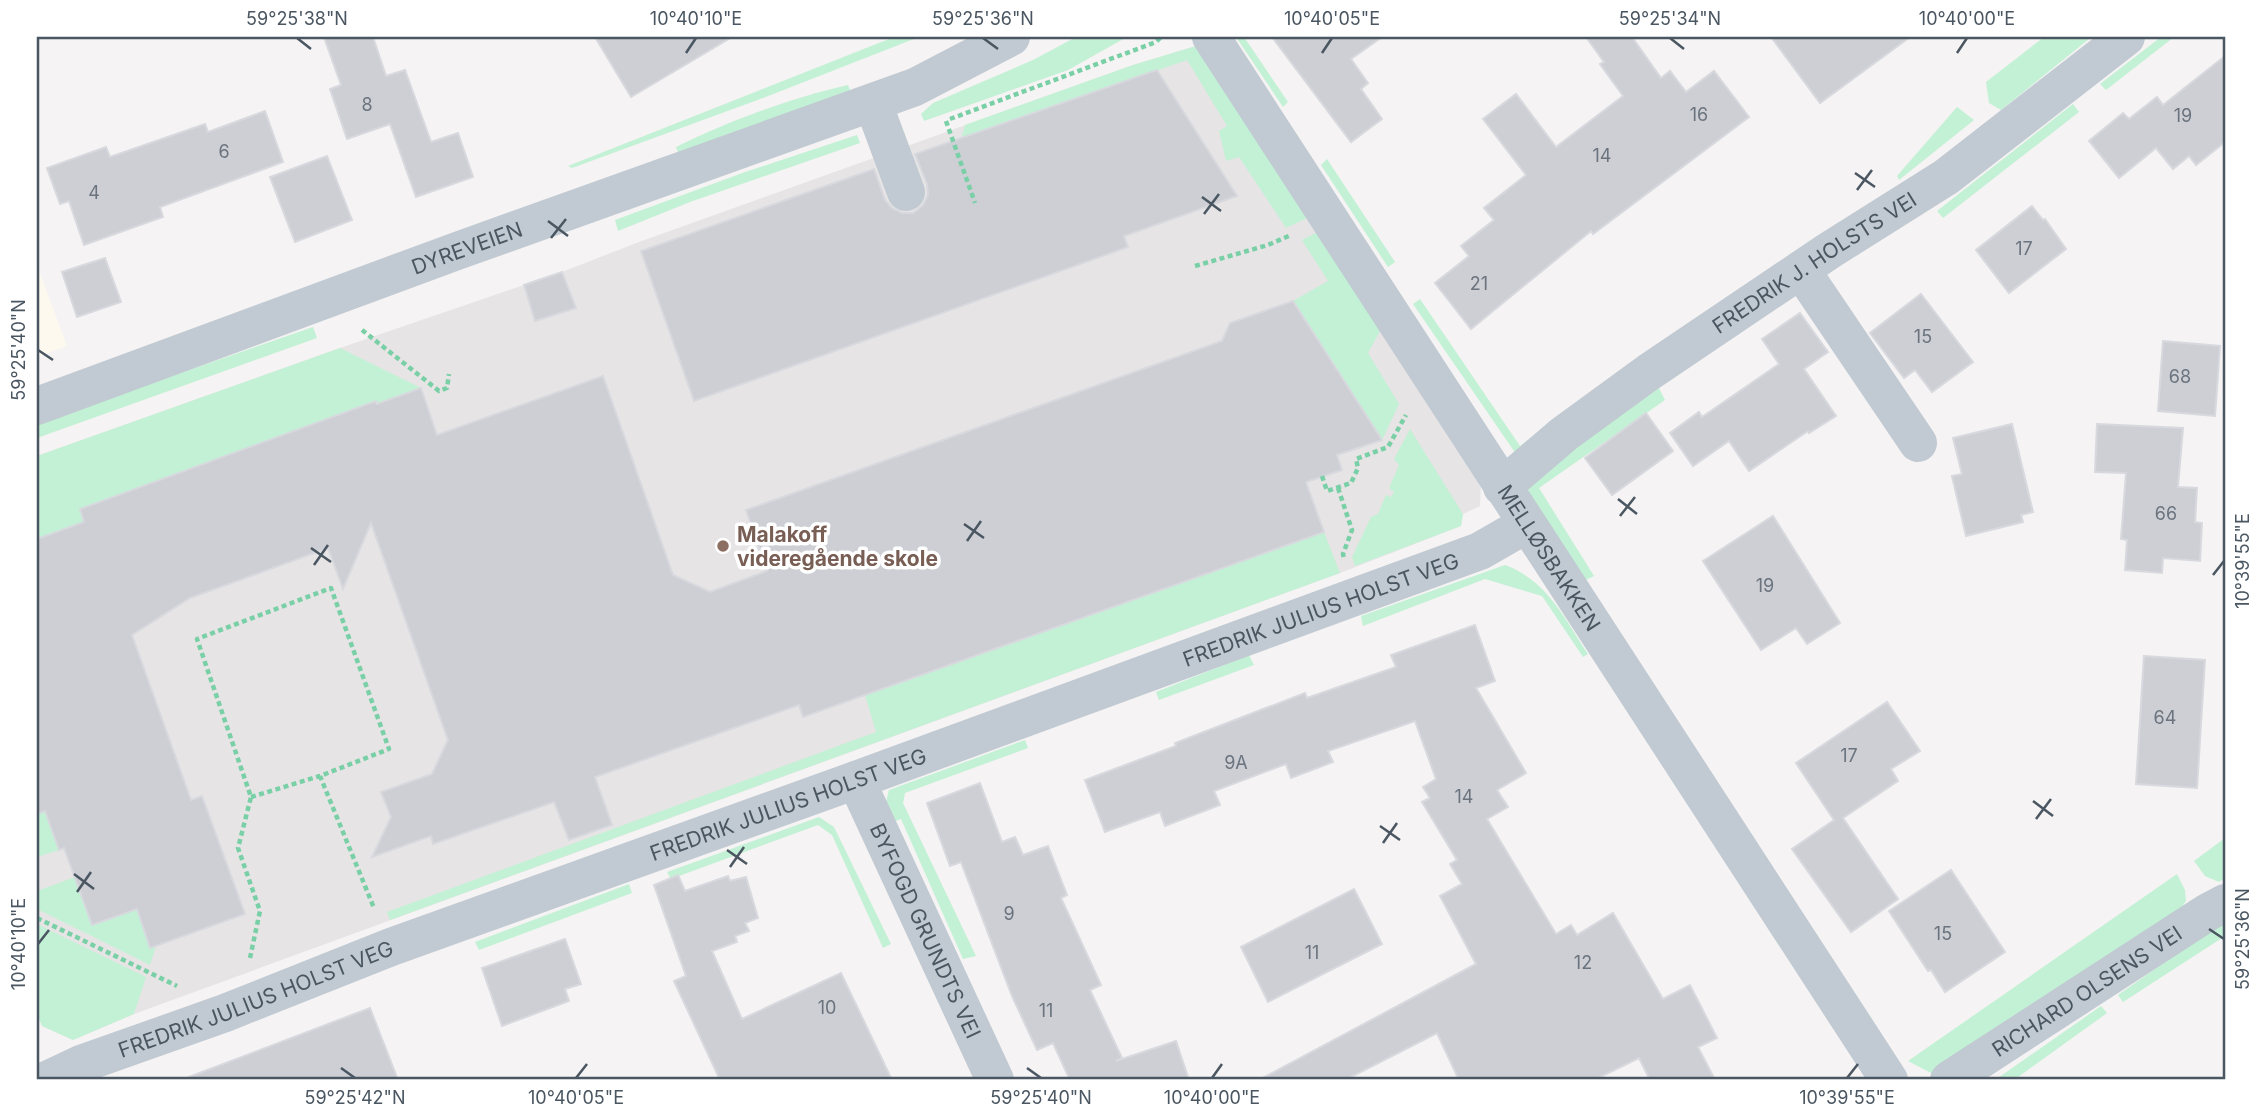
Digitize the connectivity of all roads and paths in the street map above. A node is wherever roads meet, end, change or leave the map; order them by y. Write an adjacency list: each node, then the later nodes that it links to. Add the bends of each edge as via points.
1 (1011, 37): 4 (street, DYREVEIEN, via 915,87)
2 (1211, 37): 17 (street, MELLØSBAKKEN)
3 (2126, 37): 10 (street, FREDRIK J. HOLSTS VEI, via 1946,177)
4 (873, 103): 6 (street); 13 (street, DYREVEIEN)
5 (946, 121): 7 (path)
6 (906, 192)
7 (975, 203)
8 (1268, 245): 9 (path)
9 (1195, 266)
10 (1801, 270): 14 (street); 17 (street, FREDRIK J. HOLSTS VEI, via 1563,434)
11 (362, 330): 12 (path, via 439,391 447,388)
12 (449, 374)
13 (37, 406)
14 (1918, 443)
15 (1388, 447): 18 (path, via 1356,459 1358,468 1351,483)
16 (1322, 476): 18 (path, via 1327,491)
17 (1502, 487): 19 (street, MELLØSBAKKEN)
18 (1338, 488): 20 (path)
19 (1527, 524): 22 (street, FREDRIK JULIUS HOLST VEG, via 1480,551); 31 (street, MELLØSBAKKEN)
20 (1352, 530)
21 (320, 776): 23 (path); 23 (path, via 389,749 331,588 197,639); 26 (path)
22 (856, 780): 26 (street, FREDRIK JULIUS HOLST VEG); 30 (street, BYFOGD GRUNDTS VEI)
23 (251, 797): 27 (path, via 238,848 260,911)
24 (2225, 903): 32 (street, RICHARD OLSENS VEI)
25 (37, 918): 28 (path)
26 (391, 947): 29 (street, FREDRIK JULIUS HOLST VEG)
27 (250, 960)
28 (179, 987)
29 (47, 1080)
30 (995, 1080)
31 (1889, 1080)
32 (1949, 1080)

